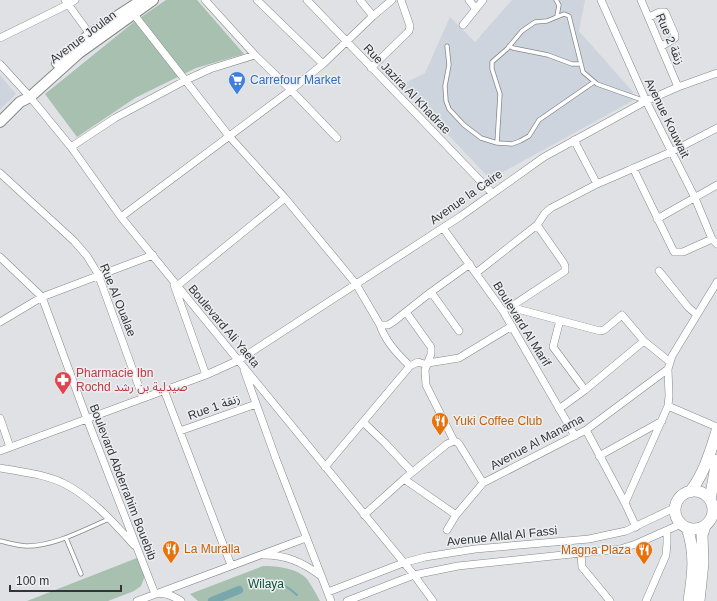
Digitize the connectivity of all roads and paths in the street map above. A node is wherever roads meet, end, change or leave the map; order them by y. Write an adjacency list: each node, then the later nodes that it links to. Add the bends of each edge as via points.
1 (142, 0): 16 (street, Avenue Joulan)
2 (153, 0): 16 (street, Avenue Joulan)
3 (205, 0): 27 (street)
4 (257, 0): 29 (street)
5 (307, 0): 23 (street, Rue Jazira Al Khadrae)
6 (360, 0): 17 (street)
7 (392, 0): 17 (street)
8 (401, 0): 31 (street, via 410,26 409,31)
9 (469, 0): 15 (street)
10 (483, 0): 15 (street)
11 (556, 0): 18 (lane, via 559,6)
12 (601, 0): 38 (street, Avenue Kouwait)
13 (641, 0): 19 (street, Rue 2 زنقة)
14 (70, 1): 21 (street); 22 (street)
15 (476, 9): 20 (street)
16 (132, 11): 22 (street, Avenue Joulan); 33 (street)
17 (373, 16): 23 (street)
18 (557, 16): 25 (lane, via 535,22 522,30); 30 (lane, via 569,16)
19 (649, 17): 26 (street, Rue 2 زنقة); 26 (street, via 665,12 676,38)
20 (463, 25)
21 (0, 38)
22 (93, 38): 37 (street, Avenue Joulan)
23 (346, 42): 29 (street); 31 (street, Rue Jazira Al Khadrae)
24 (447, 46): 44 (lane, via 449,65 445,86 449,109 481,138)
25 (509, 46): 30 (lane, via 548,55 572,64); 44 (lane, via 491,65 500,94)
26 (662, 46): 35 (street, Rue 2 زنقة)
27 (255, 55): 33 (street, via 210,69); 36 (street)
28 (0, 64): 37 (street, Boulevard Ali Yaeta)
29 (323, 64): 36 (street)
30 (581, 64): 34 (lane, via 583,72)
31 (371, 68): 51 (street, Rue Jazira Al Khadrae)
32 (717, 72): 35 (street, Avenue la Caire)
33 (186, 80): 41 (street); 45 (street, via 115,118)
34 (594, 82): 38 (lane); 44 (lane, via 539,120 529,136 512,144)
35 (678, 87): 38 (street, Avenue la Caire)
36 (291, 90): 41 (street); 42 (street)
37 (28, 94): 39 (street); 45 (street, Boulevard Ali Yaeta)
38 (646, 101): 43 (street, Avenue la Caire); 46 (street, Avenue Kouwait)
39 (0, 122)
40 (717, 128): 46 (street)
41 (229, 136): 52 (street); 54 (street)
42 (337, 138)
43 (574, 140): 49 (street); 51 (street, Avenue la Caire)
44 (496, 143)
45 (71, 148): 54 (street, Boulevard Ali Yaeta)
46 (670, 152): 47 (street); 53 (street, Avenue Kouwait)
47 (632, 168): 49 (street); 55 (street)
48 (0, 173): 64 (street, Rue Al Oualae, via 74,241)
49 (597, 184): 56 (street, via 551,208)
50 (717, 185): 53 (street)
51 (492, 193): 57 (street, Avenue la Caire)
52 (285, 198): 67 (street); 68 (street)
53 (695, 198): 55 (street); 58 (street, Avenue Kouwait)
54 (121, 217): 59 (street, Boulevard Ali Yaeta)
55 (657, 219): 58 (street, via 675,253)
56 (537, 225): 63 (street); 71 (street, via 563,262 565,270)
57 (443, 228): 61 (street, Boulevard Al Marif); 67 (street, Avenue la Caire)
58 (715, 241)
59 (153, 254): 64 (street); 65 (street, Boulevard Ali Yaeta)
60 (0, 257): 70 (street, Boulevard Abderrahim Bouebib)
61 (470, 264): 63 (street, Boulevard Al Marif); 69 (street)
62 (659, 271): 74 (street, via 688,308)
63 (476, 272): 72 (street, Boulevard Al Marif)
64 (98, 274): 70 (street); 88 (street, Rue Al Oualae)
65 (172, 279): 68 (street, Boulevard Ali Yaeta); 85 (street)
66 (717, 282): 74 (street, Avenue Al Manama)
67 (356, 284): 77 (street); 81 (street, Avenue la Caire)
68 (178, 286): 81 (street, Boulevard Ali Yaeta)
69 (431, 292): 73 (street); 79 (street)
70 (42, 297): 76 (street); 93 (street, Boulevard Abderrahim Bouebib)
71 (510, 307): 72 (street); 75 (street)
72 (503, 311): 78 (street, Boulevard Al Marif)
73 (406, 312): 77 (street, via 388,325); 82 (street, via 431,347)
74 (697, 315): 83 (street, Avenue Al Manama, via 676,348)
75 (560, 320): 80 (street, via 604,330 622,316); 87 (street, via 552,347)
76 (0, 322)
77 (380, 325): 84 (street, via 395,351)
78 (512, 326): 82 (street, via 459,358); 91 (street, Boulevard Al Marif)
79 (460, 331)
80 (644, 341): 83 (street); 87 (street)
81 (241, 362): 85 (street, Avenue la Caire); 89 (street); 106 (street, Boulevard Ali Yaeta)
82 (428, 364): 84 (street, via 418,362); 101 (street, via 425,370 426,385)
83 (669, 365): 90 (street, Avenue Al Manama); 97 (street, Avenue Al Manama)
84 (410, 366): 95 (street)
85 (206, 375): 86 (street, Avenue la Caire)
86 (164, 390): 88 (street, Avenue la Caire); 98 (street)
87 (585, 390): 91 (street)
88 (143, 398): 93 (street, Avenue la Caire)
89 (256, 404): 98 (street, Rue 1 زنقة); 124 (street)
90 (668, 406): 94 (street, Avenue Al Manama); 96 (street)
91 (559, 409): 100 (street, Boulevard Al Marif)
92 (0, 418): 102 (street)
93 (87, 419): 102 (street, Avenue la Caire); 128 (street, Boulevard Abderrahim Bouebib)
94 (662, 421): 104 (street); 112 (street, Avenue Al Manama)
95 (363, 422): 106 (street); 108 (street)
96 (717, 427)
97 (586, 430): 100 (street, Avenue Al Manama); 104 (street)
98 (180, 431): 134 (street)
99 (717, 431): 111 (main road, via 705,468)
100 (575, 436): 110 (street, Avenue Al Manama)
101 (454, 441): 108 (street, via 446,444); 110 (street, via 459,444)
102 (10, 447): 103 (street, Avenue la Caire)
103 (0, 451)
104 (600, 456): 112 (street)
105 (717, 460): 114 (main road)
106 (325, 467): 115 (street, Boulevard Ali Yaeta)
107 (0, 468): 117 (street, via 30,472 65,484 86,498)
108 (412, 472): 109 (street)
109 (404, 479): 115 (street); 116 (street)
110 (483, 483): 116 (street, Avenue Al Manama)
111 (690, 492): 113 (main road, via 684,494); 114 (main road, via 704,494)
112 (625, 504): 120 (street)
113 (676, 504): 118 (main road, via 676,515); 120 (street, Avenue Allal Al Fassi, via 672,509)
114 (713, 505): 119 (main road, via 713,515)
115 (364, 515): 133 (street, Boulevard Ali Yaeta)
116 (456, 515): 121 (street, Avenue Al Manama)
117 (109, 519): 123 (lane); 128 (street)
118 (684, 526): 119 (main road, via 696,529); 122 (street, Avenue Allal Al Fassi); 147 (main road, via 690,536 694,560)
119 (705, 526): 148 (main road, via 702,535)
120 (636, 527): 125 (street, Avenue Allal Al Fassi)
121 (447, 530)
122 (666, 531): 129 (street, Avenue Allal Al Fassi, via 620,549); 146 (street, via 666,555)
123 (66, 538): 127 (lane, via 36,546); 135 (lane)
124 (306, 538): 131 (street); 137 (street)
125 (589, 538): 126 (street, Avenue Allal Al Fassi); 129 (street)
126 (570, 540): 132 (street); 133 (street, Avenue Allal Al Fassi, via 456,551)
127 (0, 542)
128 (138, 550): 139 (street, Boulevard Abderrahim Bouebib)
129 (590, 553): 130 (street, Avenue Allal Al Fassi)
130 (580, 554): 132 (street, Avenue Allal Al Fassi); 145 (street, via 582,567)
131 (260, 555): 134 (street); 137 (street, via 299,562)
132 (571, 555): 136 (street, Avenue Allal Al Fassi, via 476,563)
133 (403, 563): 136 (street, Boulevard Ali Yaeta); 138 (street, Avenue Allal Al Fassi)
134 (231, 565): 139 (street)
135 (81, 574)
136 (414, 575): 143 (street, Avenue Allal Al Fassi); 144 (street, Boulevard Ali Yaeta)
137 (321, 576): 138 (street)
138 (328, 592): 142 (street)
139 (155, 594): 140 (street); 141 (street, via 168,594)
140 (137, 601)
141 (181, 601)
142 (331, 601)
143 (347, 601)
144 (433, 601)
145 (610, 601)
146 (646, 601)
147 (689, 601)
148 (699, 601)

